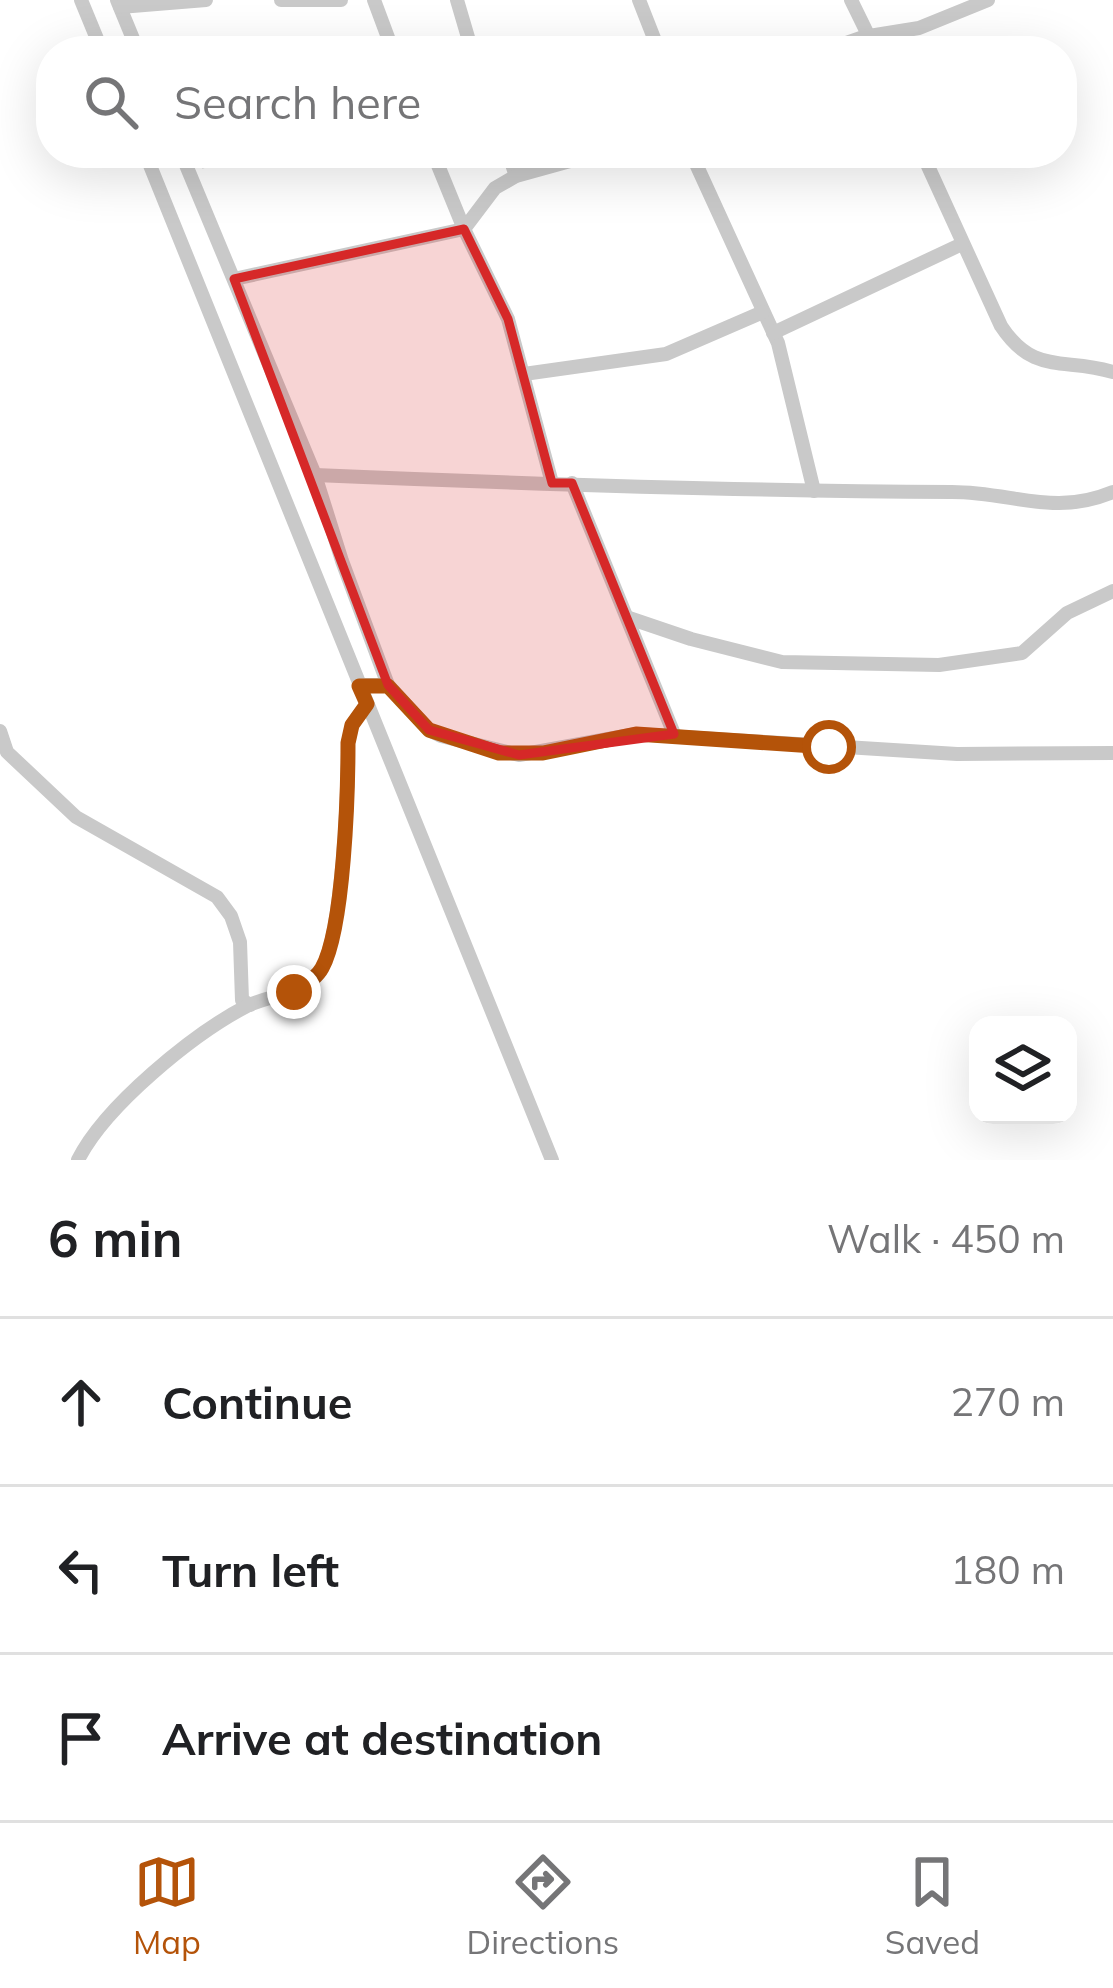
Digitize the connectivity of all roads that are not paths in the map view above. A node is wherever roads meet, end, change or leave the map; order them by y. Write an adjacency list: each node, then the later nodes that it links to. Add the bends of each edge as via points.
1 (81, 0): 11 (street)
2 (206, 0): 10 (street)
3 (281, 0): 4 (street)
4 (341, 0)
5 (374, 0): 13 (street)
6 (457, 0): 14 (street)
7 (638, 0): 15 (street)
8 (851, 0): 16 (street)
9 (988, 0): 16 (street, via 919,28)
10 (118, 4): 12 (street)
11 (96, 36)
12 (132, 36)
13 (387, 36)
14 (468, 36)
15 (653, 36)
16 (869, 36)
17 (151, 168): 39 (street)
18 (187, 168): 27 (street)
19 (439, 168): 25 (street)
20 (514, 168): 24 (street)
21 (546, 168): 24 (street)
22 (698, 168): 28 (street)
23 (929, 168): 26 (street)
24 (517, 176): 25 (street, via 495,188)
25 (464, 229): 27 (street); 31 (street, via 499,296)
26 (962, 244): 29 (street); 30 (street, via 1017,348 1039,362)
27 (234, 279): 32 (street)
28 (763, 312): 29 (street); 31 (street, via 666,354)
29 (773, 333): 35 (street)
30 (1113, 371)
31 (524, 374): 33 (street)
32 (315, 476): 33 (street); 40 (street)
33 (552, 483): 34 (street)
34 (572, 483): 35 (street); 38 (street)
35 (814, 491): 36 (street, via 990,494 1057,505)
36 (1113, 492)
37 (1113, 592): 38 (street, via 1066,613 1015,656 939,665 782,662)
38 (629, 618): 43 (street)
39 (359, 686): 40 (street); 41 (street)
40 (388, 686): 43 (street, via 429,730 499,753)
41 (367, 704): 45 (street, via 348,743 328,955 317,976 294,992); 47 (street)
42 (0, 731): 45 (street, via 8,752 76,818 217,897 236,928 239,989)
43 (674, 734): 44 (street, via 957,754)
44 (1113, 753)
45 (250, 1005): 46 (street, via 145,1081)
46 (78, 1160)
47 (553, 1160)

